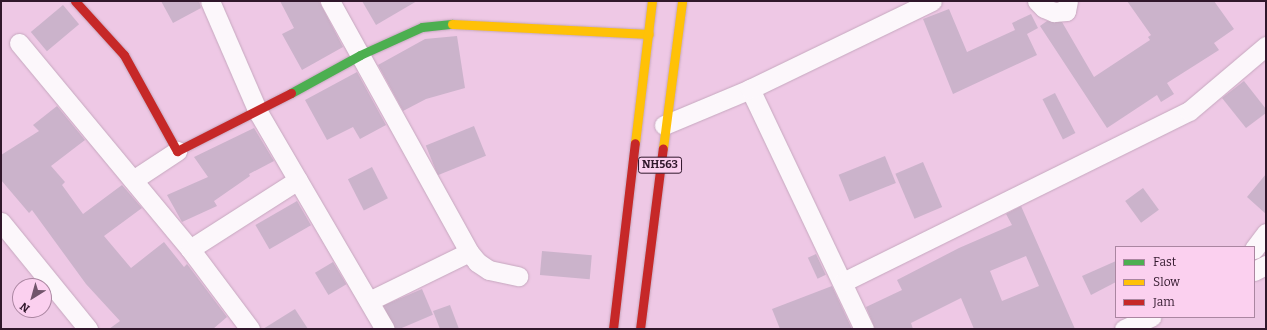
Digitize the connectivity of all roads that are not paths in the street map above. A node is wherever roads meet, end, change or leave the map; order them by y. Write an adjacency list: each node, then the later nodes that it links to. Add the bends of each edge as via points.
1 (75, 1): 16 (main road, via 124,55)
2 (210, 1): 14 (street)
3 (330, 1): 12 (street)
4 (652, 1): 9 (main road, NH563)
5 (682, 1): 15 (main road, NH563)
6 (932, 1): 13 (street)
7 (1037, 1): 8 (street, via 1044,8 1054,12 1066,11)
8 (1068, 1)
9 (648, 34): 12 (main road, via 464,23 441,24 422,27); 33 (main road, NH563)
10 (19, 43): 17 (street)
11 (1266, 46): 27 (street, via 1189,111)
12 (360, 55): 14 (main road); 23 (street)
13 (750, 89): 15 (street); 27 (street)
14 (258, 112): 16 (main road); 18 (street)
15 (664, 125): 34 (main road, NH563)
16 (177, 151): 17 (street)
17 (133, 180): 22 (street)
18 (298, 180): 22 (street); 28 (street)
19 (1, 222): 30 (street)
20 (1266, 234): 21 (street)
21 (1255, 248)
22 (190, 249): 31 (street)
23 (469, 252): 26 (street, via 477,262 489,270); 28 (street)
24 (1266, 265): 25 (street)
25 (1255, 270)
26 (518, 276)
27 (843, 282): 35 (street)
28 (369, 301): 32 (street)
29 (1149, 318): 36 (street)
30 (88, 329)
31 (250, 329)
32 (385, 329)
33 (613, 329)
34 (640, 329)
35 (864, 329)
36 (1124, 329)

